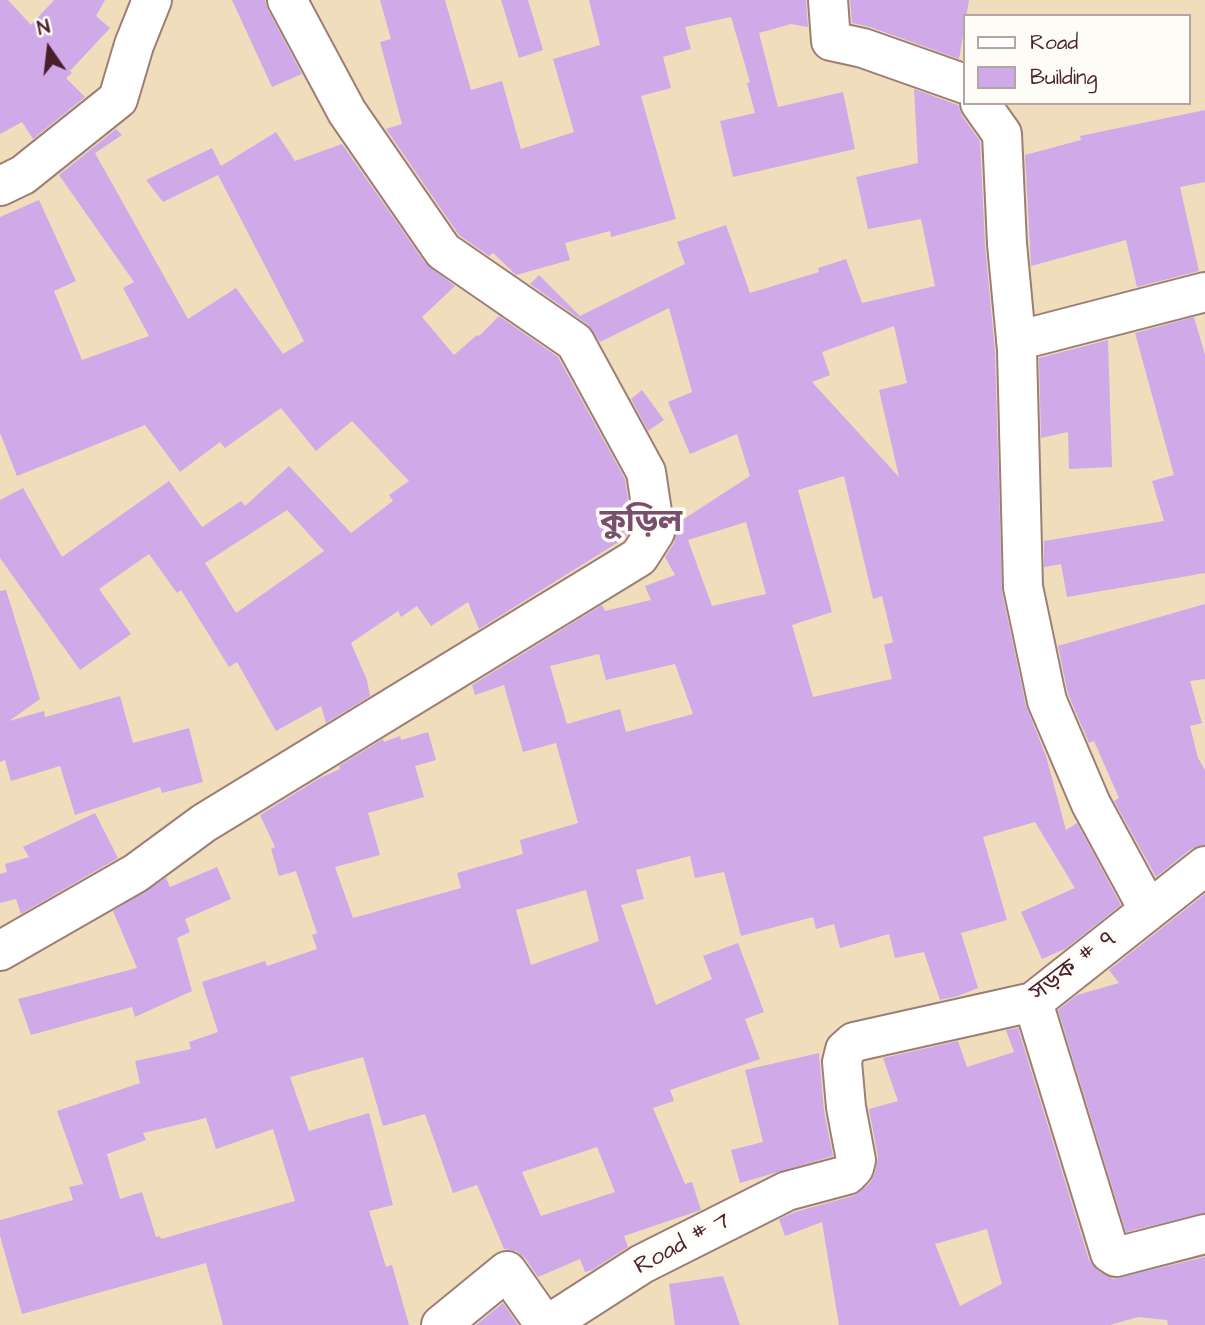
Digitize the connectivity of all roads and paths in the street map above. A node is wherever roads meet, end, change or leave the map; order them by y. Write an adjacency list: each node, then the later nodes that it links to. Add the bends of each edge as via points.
1 (152, 0): 6 (street, via 118,99 23,175)
2 (287, 0): 11 (street, via 347,112 443,251 575,342 646,472 655,532 639,557 204,823 136,873)
3 (828, 0): 4 (street, via 831,41)
4 (964, 84)
5 (982, 105): 8 (street, via 1002,134)
6 (0, 186)
7 (1205, 292): 8 (street)
8 (1016, 341): 10 (street, via 1023,587 1047,701 1091,804)
9 (1205, 866): 10 (street, সড়ক # ৭)
10 (1148, 909): 12 (street, সড়ক # ৭)
11 (0, 951)
12 (1033, 1002): 13 (street, সড়ক # ৭, via 854,1042); 14 (street, via 1110,1253 1116,1257)
13 (845, 1050): 15 (street, Road # 7, via 846,1107 856,1160 847,1175 787,1191 642,1264 555,1320 540,1318 508,1271)
14 (1205, 1234)
15 (441, 1325)

